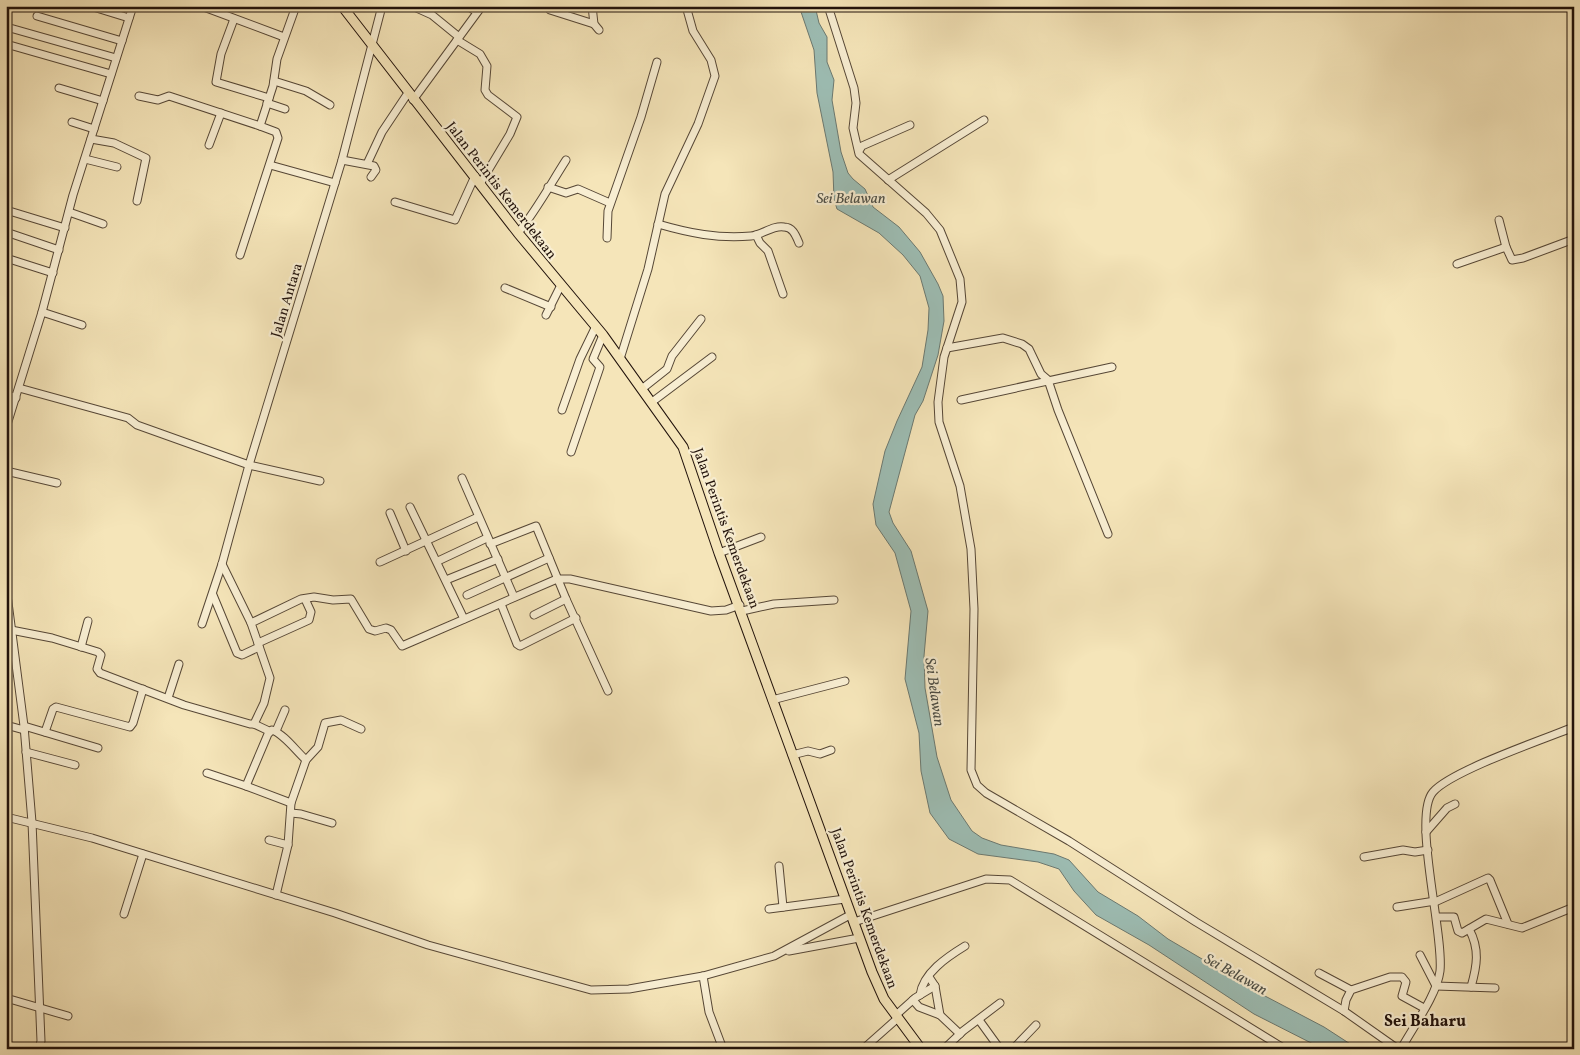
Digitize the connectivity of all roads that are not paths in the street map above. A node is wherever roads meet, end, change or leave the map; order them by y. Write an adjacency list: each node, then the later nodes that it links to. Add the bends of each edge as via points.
1 (90, 6): 16 (street)
2 (133, 6): 16 (street)
3 (201, 6): 12 (street)
4 (296, 6): 21 (street)
5 (342, 6): 24 (main road, Jalan Perintis Kemerdekaan)
6 (382, 6): 24 (street, Jalan Antara)
7 (412, 6): 22 (street, via 432,15)
8 (467, 6): 13 (street)
9 (592, 6): 18 (street)
10 (686, 6): 65 (street, via 693,31 711,60 715,76 698,124 665,194)
11 (828, 6): 45 (street, via 854,88 853,128)
12 (214, 9): 17 (street)
13 (479, 9): 22 (street)
14 (550, 10): 18 (street)
15 (37, 16): 23 (street)
16 (129, 18): 23 (street)
17 (234, 19): 21 (street); 33 (street, via 221,54 216,82)
18 (594, 24): 20 (street)
19 (10, 28): 26 (street)
20 (600, 30)
21 (284, 37): 29 (street, via 276,59)
22 (458, 39): 32 (street); 56 (street, via 480,54 487,66 485,90 488,96 517,117)
23 (122, 41): 26 (street)
24 (371, 43): 32 (main road, Jalan Perintis Kemerdekaan); 47 (street, Jalan Antara)
25 (6, 44): 28 (street)
26 (116, 58): 28 (street)
27 (657, 62): 60 (street)
28 (111, 74): 34 (street)
29 (274, 81): 33 (street); 35 (street, via 306,91)
30 (59, 88): 34 (street)
31 (139, 96): 37 (street, via 158,100 169,96)
32 (410, 96): 49 (street, via 382,132); 52 (main road, Jalan Perintis Kemerdekaan)
33 (268, 100): 36 (street); 41 (street)
34 (103, 102): 42 (street)
35 (330, 105)
36 (285, 109)
37 (221, 113): 41 (street); 44 (street)
38 (984, 120): 54 (street)
39 (72, 122): 42 (street)
40 (910, 125): 45 (street, via 862,146)
41 (260, 126): 50 (street, via 278,134)
42 (94, 129): 43 (street)
43 (92, 139): 46 (street); 58 (street, via 114,143 146,158)
44 (208, 145)
45 (859, 151): 54 (street)
46 (85, 160): 51 (street); 62 (street)
47 (342, 160): 49 (street); 55 (street, Jalan Antara)
48 (566, 160): 57 (street)
49 (368, 164): 53 (street, via 376,168)
50 (270, 165): 55 (street); 75 (street)
51 (117, 167)
52 (475, 176): 56 (main road, Jalan Perintis Kemerdekaan); 59 (street, via 455,220)
53 (371, 177)
54 (888, 180): 89 (street, via 926,213 940,230 957,271 962,302)
55 (335, 183): 103 (street, Jalan Antara)
56 (480, 184): 68 (main road, Jalan Perintis Kemerdekaan)
57 (548, 187): 60 (street, via 566,193 578,189); 68 (street)
58 (137, 201)
59 (395, 202)
60 (610, 203): 70 (street, via 606,219)
61 (6, 210): 66 (street)
62 (69, 212): 64 (street); 66 (street)
63 (1499, 220): 73 (street)
64 (103, 224)
65 (658, 224): 69 (street, via 712,237); 91 (street, via 648,269)
66 (64, 228): 74 (street)
67 (6, 232): 74 (street)
68 (518, 233): 79 (main road, Jalan Perintis Kemerdekaan)
69 (756, 235): 72 (street, via 785,226 791,229); 81 (street, via 768,251)
70 (607, 238)
71 (1574, 239): 73 (street, via 1516,260 1510,258)
72 (799, 243)
73 (1506, 247): 77 (street)
74 (59, 250): 78 (street)
75 (240, 255)
76 (6, 258): 78 (street)
77 (1457, 264)
78 (53, 273): 83 (street)
79 (560, 287): 82 (street); 87 (main road, Jalan Perintis Kemerdekaan)
80 (505, 288): 82 (street)
81 (783, 294)
82 (551, 307): 84 (street)
83 (42, 312): 86 (street); 94 (street)
84 (546, 315)
85 (701, 319): 95 (street, via 672,356 667,369)
86 (82, 325)
87 (596, 326): 88 (main road, Jalan Perintis Kemerdekaan); 100 (street)
88 (603, 336): 91 (main road, Jalan Perintis Kemerdekaan); 102 (street, via 593,359 600,367)
89 (947, 348): 93 (street, via 1003,338 1026,346 1036,359 1041,374); 208 (street, via 938,412 946,448 960,486 971,549 974,609 971,770 974,779 986,793)
90 (712, 357): 99 (street)
91 (620, 359): 95 (main road, Jalan Perintis Kemerdekaan)
92 (1112, 367): 93 (street)
93 (1048, 380): 98 (street); 111 (street)
94 (19, 388): 97 (street); 103 (street, via 128,418 137,425)
95 (643, 388): 99 (main road, Jalan Perintis Kemerdekaan)
96 (6, 394): 97 (street)
97 (16, 398): 101 (street)
98 (961, 400)
99 (652, 402): 116 (main road, Jalan Perintis Kemerdekaan, via 686,452)
100 (562, 410)
101 (6, 428)
102 (571, 452)
103 (249, 465): 106 (street); 121 (street, Jalan Antara)
104 (6, 472): 107 (street)
105 (462, 478): 110 (street)
106 (320, 481)
107 (57, 483)
108 (410, 507): 113 (street)
109 (390, 513): 115 (street)
110 (478, 518): 113 (street); 114 (street)
111 (1108, 534)
112 (761, 537): 116 (street)
113 (427, 540): 115 (street); 119 (street)
114 (488, 540): 117 (street, via 533,525); 118 (street); 119 (street)
115 (406, 551): 120 (street)
116 (719, 553): 133 (main road, Jalan Perintis Kemerdekaan)
117 (549, 558): 122 (street); 123 (street)
118 (498, 559): 122 (street); 124 (street)
119 (438, 561): 124 (street)
120 (380, 562)
121 (222, 564): 126 (street, Jalan Antara); 138 (street)
122 (506, 576): 127 (street); 128 (street)
123 (557, 579): 128 (street); 130 (street); 133 (street, via 570,579 711,611)
124 (446, 580): 136 (street)
125 (6, 587): 140 (street)
126 (213, 595): 139 (street, Jalan Antara); 141 (street, via 238,654)
127 (467, 595)
128 (514, 597): 132 (street)
129 (305, 599): 136 (street, via 351,599 368,628 391,630 402,646); 138 (street); 141 (street, via 311,612 309,620)
130 (566, 599): 134 (street); 135 (street)
131 (834, 600): 133 (street)
132 (501, 604): 135 (street, via 516,644 520,646); 136 (street)
133 (741, 608): 148 (main road, Jalan Perintis Kemerdekaan)
134 (534, 615)
135 (576, 618): 146 (street)
136 (464, 619)
137 (88, 621): 142 (street)
138 (251, 623): 141 (street)
139 (202, 624)
140 (11, 630): 142 (street); 153 (street)
141 (259, 645): 150 (street, via 270,678 264,703)
142 (81, 647): 145 (street, via 100,653 97,669 100,673)
143 (179, 664): 147 (street)
144 (845, 681): 148 (street)
145 (143, 689): 147 (street); 156 (street, via 130,727 56,707)
146 (608, 691)
147 (168, 698): 150 (street)
148 (772, 700): 160 (main road, Jalan Perintis Kemerdekaan)
149 (285, 710): 155 (street)
150 (254, 724): 155 (street)
151 (6, 725): 153 (street)
152 (1574, 727): 171 (street, via 1460,774 1440,786 1428,798)
153 (24, 728): 156 (street); 159 (street)
154 (361, 729): 161 (street, via 341,720 325,723 318,747)
155 (273, 731): 161 (street, via 284,736); 164 (street)
156 (45, 732): 157 (street)
157 (98, 748)
158 (832, 750): 160 (street)
159 (26, 752): 162 (street); 169 (street)
160 (792, 755): 179 (main road, Jalan Perintis Kemerdekaan)
161 (306, 760): 165 (street)
162 (75, 765)
163 (207, 773): 164 (street)
164 (246, 786): 165 (street)
165 (291, 803): 167 (street)
166 (1455, 804): 171 (street, via 1447,808)
167 (291, 813): 170 (street); 173 (street)
168 (6, 817): 169 (street)
169 (32, 822): 175 (street); 206 (street)
170 (332, 823)
171 (1426, 832): 174 (street)
172 (269, 840): 173 (street)
173 (288, 845): 178 (street)
174 (1428, 850): 176 (street, via 1403,850); 180 (street)
175 (143, 854): 178 (street); 185 (street)
176 (1364, 857)
177 (779, 866): 181 (street)
178 (276, 895): 195 (street, via 428,945 583,989 629,989)
179 (845, 898): 181 (street); 187 (main road, Jalan Perintis Kemerdekaan)
180 (1435, 902): 182 (street); 186 (street); 188 (street, via 1488,878)
181 (782, 907): 184 (street)
182 (1397, 907)
183 (1574, 907): 188 (street, via 1522,928)
184 (769, 909)
185 (124, 914)
186 (1437, 917): 189 (street, via 1454,917 1460,933); 198 (street, via 1440,970)
187 (852, 919): 190 (main road, Jalan Perintis Kemerdekaan); 192 (street); 222 (street, via 986,878 1010,880)
188 (1508, 924): 189 (street, via 1486,918)
189 (1469, 928): 199 (street, via 1478,962)
190 (859, 938): 192 (street); 211 (main road, Jalan Perintis Kemerdekaan, via 884,1000)
191 (965, 946): 196 (street, via 948,957)
192 (787, 951): 195 (street)
193 (1420, 956): 198 (street)
194 (1319, 973): 201 (street)
195 (703, 976): 216 (street, via 709,1012)
196 (929, 977): 197 (street); 202 (street)
197 (935, 986): 202 (street); 209 (street)
198 (1436, 986): 199 (street); 207 (street)
199 (1471, 987): 200 (street)
200 (1495, 988)
201 (1351, 990): 207 (street, via 1390,977 1402,977 1406,982 1402,996); 208 (street)
202 (920, 995): 204 (street)
203 (6, 998): 206 (street)
204 (913, 1000): 209 (street, via 919,1007); 211 (street)
205 (1000, 1003): 212 (street)
206 (35, 1008): 210 (street); 215 (street, via 41,1042)
207 (1424, 1008): 223 (street)
208 (1344, 1011): 223 (street)
209 (940, 1015): 214 (street)
210 (68, 1016)
211 (897, 1017): 217 (street); 218 (main road, Jalan Perintis Kemerdekaan)
212 (979, 1020): 214 (street); 220 (street)
213 (1036, 1025): 221 (street)
214 (960, 1034): 219 (street)
215 (39, 1049)
216 (723, 1049)
217 (863, 1049)
218 (921, 1049)
219 (944, 1049)
220 (1000, 1049)
221 (1013, 1049)
222 (1285, 1049)
223 (1400, 1049)

